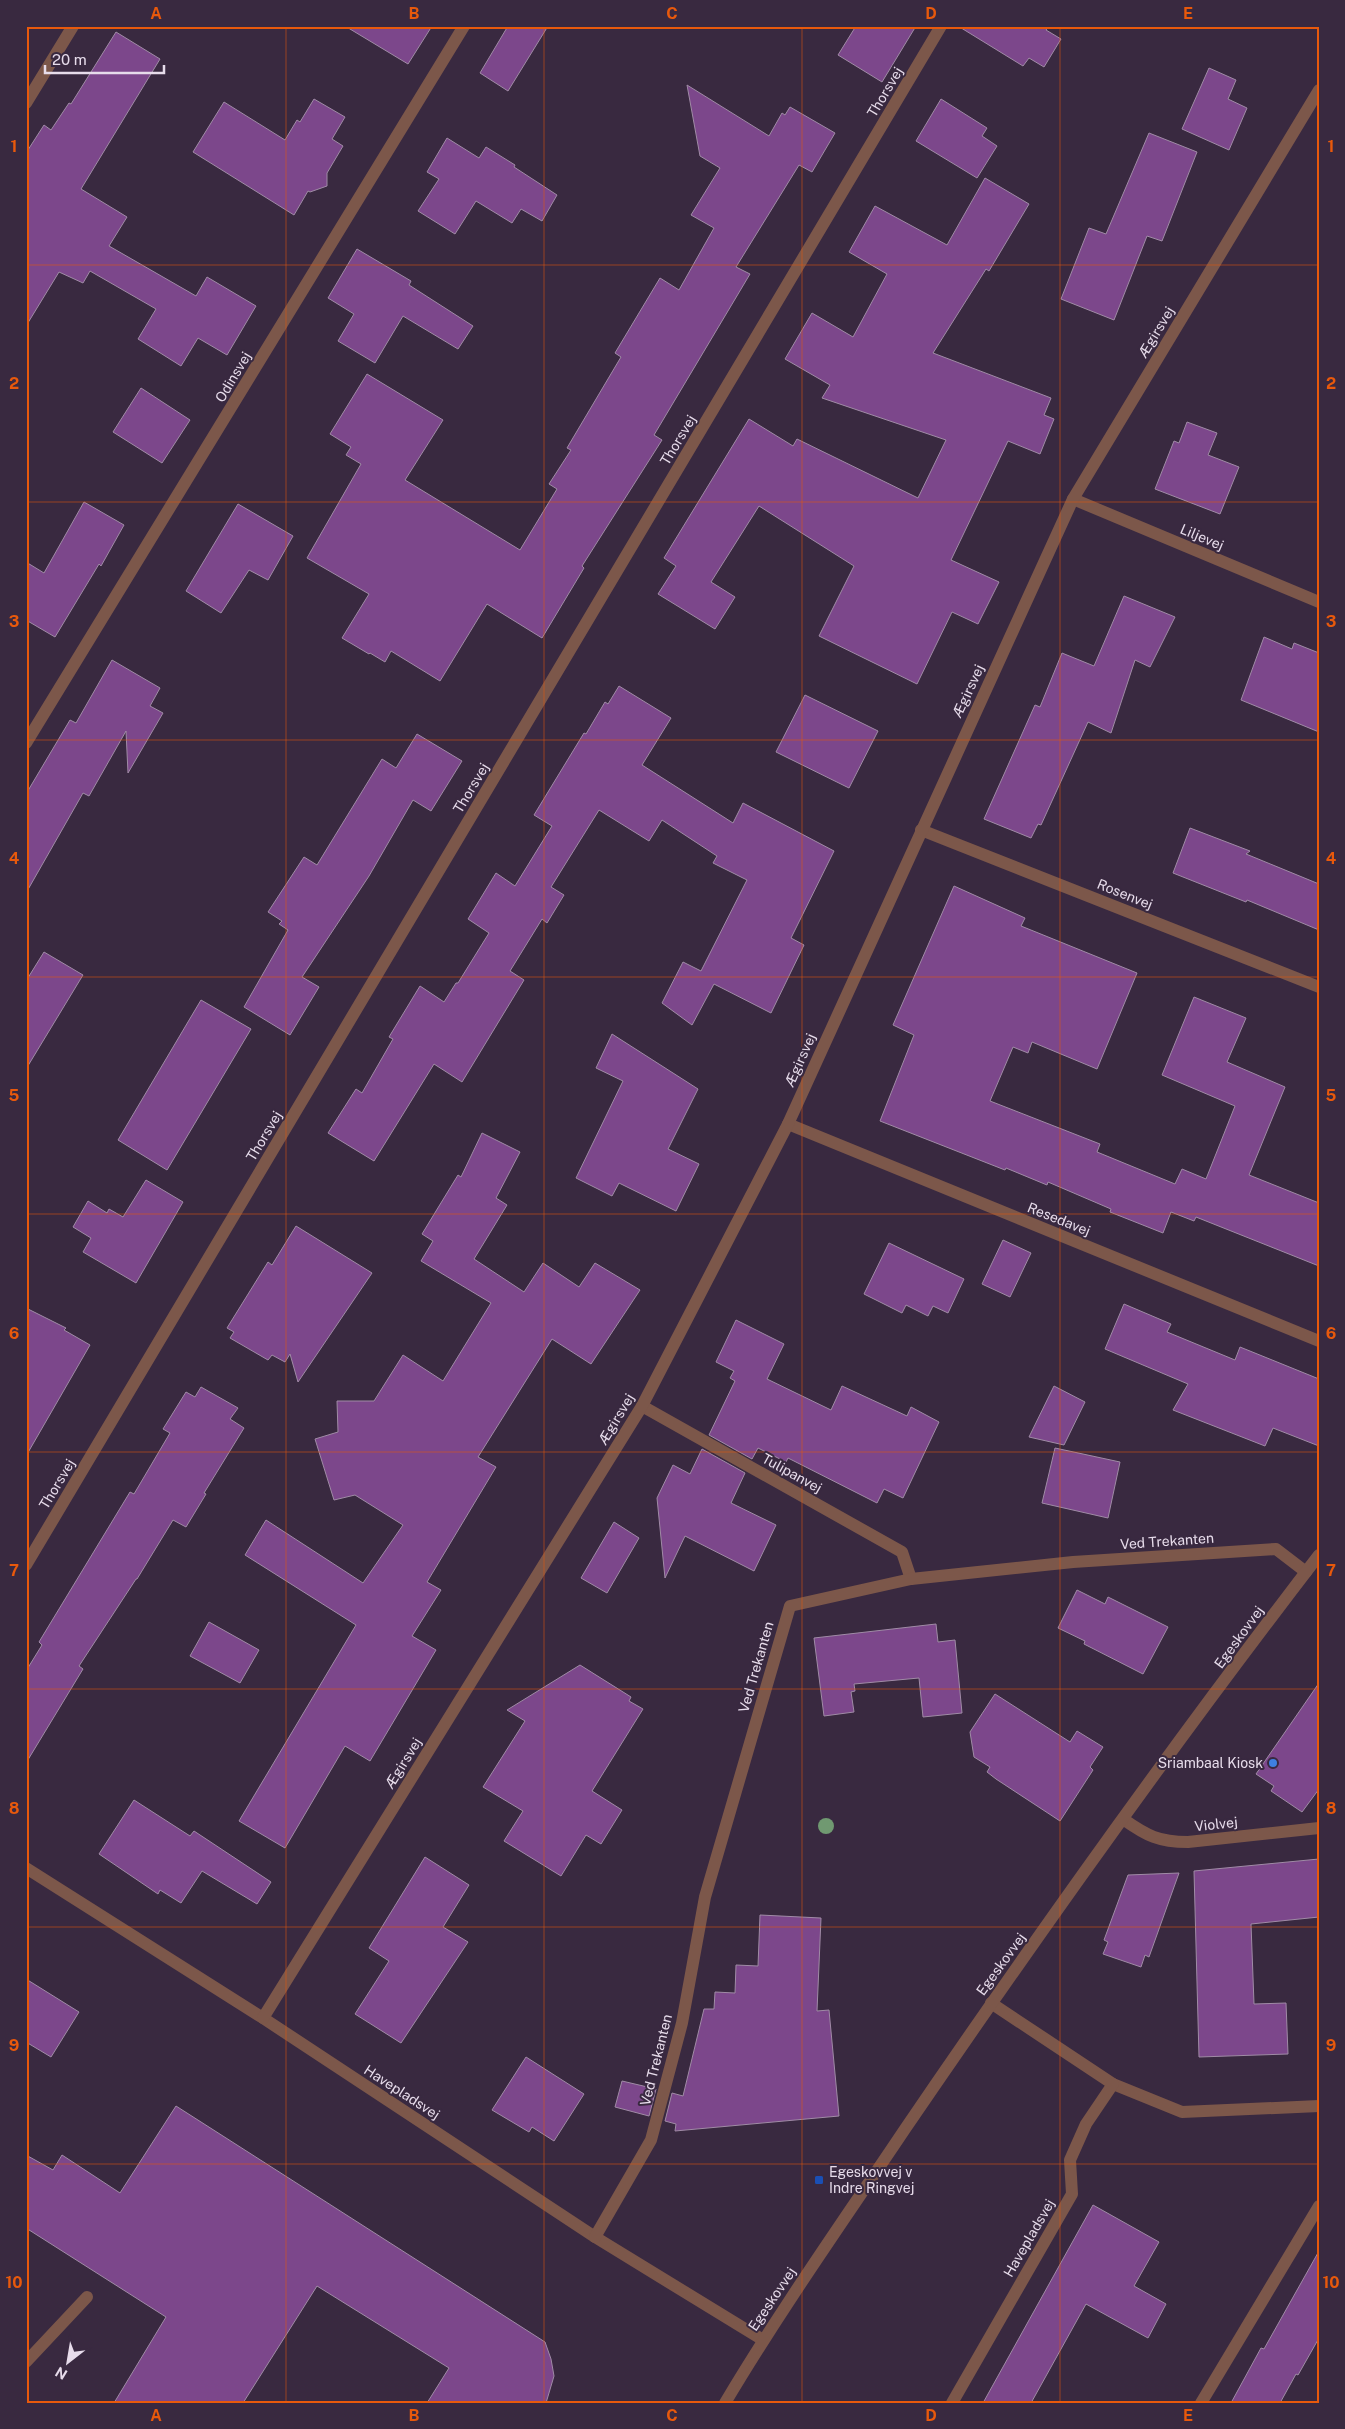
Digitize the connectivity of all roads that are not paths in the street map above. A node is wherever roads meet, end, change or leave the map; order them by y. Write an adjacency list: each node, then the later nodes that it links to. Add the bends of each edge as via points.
1 (73, 26): 5 (street)
2 (464, 26): 8 (street, Odinsvej)
3 (941, 26): 15 (street, Thorsvej)
4 (1319, 90): 6 (street, Ægirsvej)
5 (26, 103)
6 (1073, 499): 7 (street, Liljevej); 9 (street, Ægirsvej)
7 (1319, 602)
8 (26, 743)
9 (921, 830): 10 (street, Rosenvej); 11 (street, Ægirsvej)
10 (1319, 987)
11 (788, 1124): 12 (street, Resedavej); 13 (street, Ægirsvej)
12 (1319, 1341)
13 (642, 1406): 17 (street, Tulipanvej, via 902,1552); 22 (street, Ægirsvej)
14 (1319, 1555): 16 (street, Egeskovvej)
15 (26, 1565)
16 (1306, 1572): 17 (street, Ved Trekanten, via 1276,1549 1073,1562); 18 (street, Egeskovvej)
17 (911, 1579): 26 (street, Ved Trekanten, via 790,1606 705,1897 682,2023 651,2140)
18 (1123, 1819): 19 (street, Violvej, via 1145,1835 1166,1842); 21 (street, Egeskovvej)
19 (1319, 1828)
20 (26, 1868): 22 (street, Havepladsvej)
21 (991, 2003): 23 (street); 28 (street, Egeskovvej)
22 (263, 2018): 26 (street, Havepladsvej)
23 (1113, 2084): 24 (street, via 1182,2112); 31 (street, Havepladsvej, via 1086,2124 1070,2160 1072,2194)
24 (1319, 2106)
25 (1319, 2206): 32 (street)
26 (595, 2237): 28 (street, Havepladsvej)
27 (87, 2297): 29 (street)
28 (763, 2340): 30 (street, Egeskovvej)
29 (26, 2362)
30 (724, 2403)
31 (952, 2403)
32 (1200, 2403)

